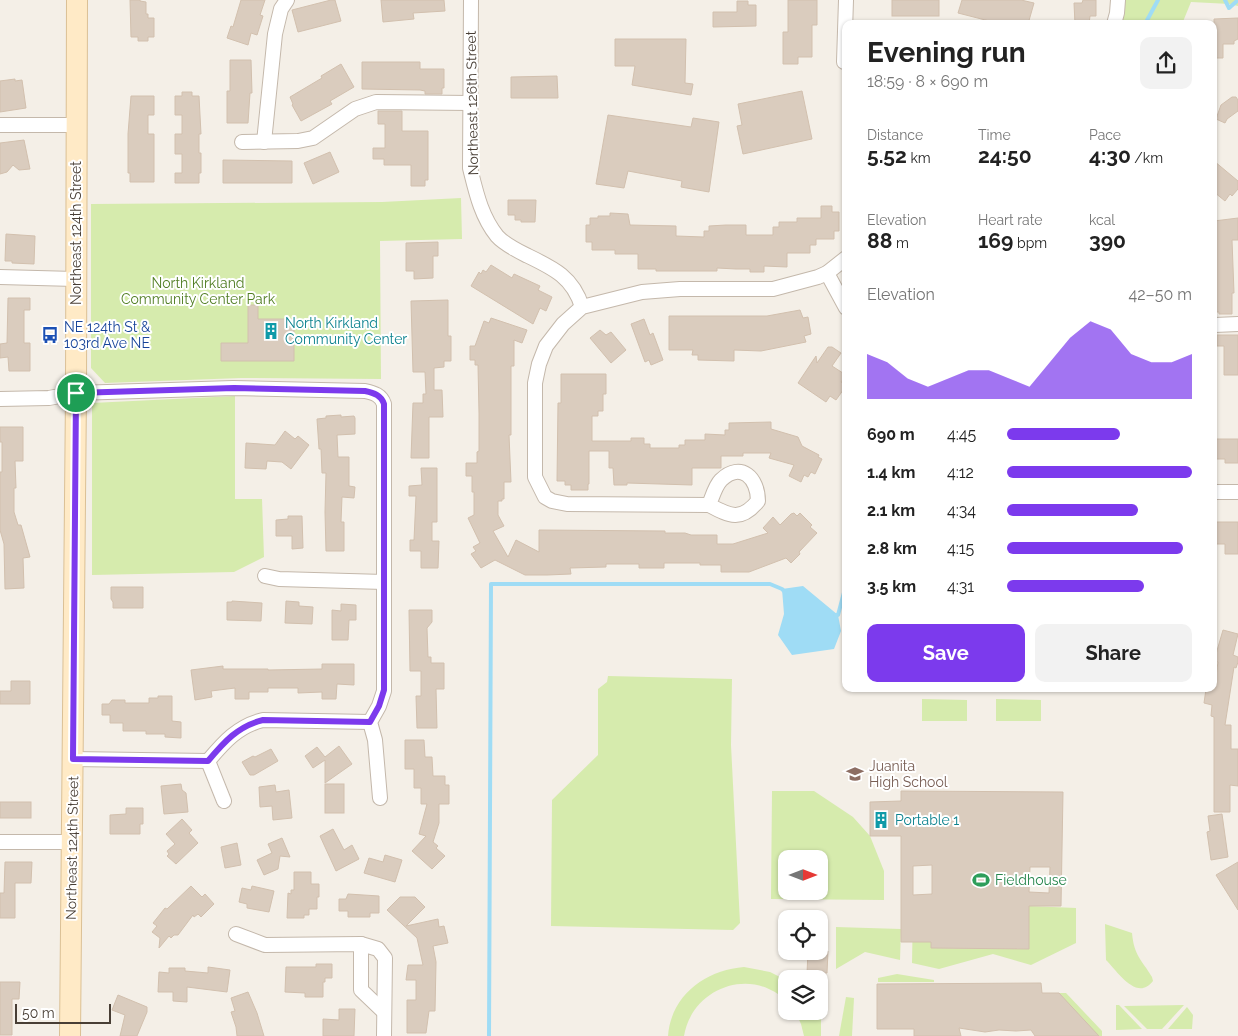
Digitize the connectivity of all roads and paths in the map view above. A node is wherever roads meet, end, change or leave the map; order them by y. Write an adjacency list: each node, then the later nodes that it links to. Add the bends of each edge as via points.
1 (78, 0): 10 (main road, Northeast 124th Street)
2 (287, 0): 12 (street, via 281,9 275,34)
3 (471, 0): 8 (street, Northeast 126th Street)
4 (846, 0): 6 (street)
5 (1118, 0): 7 (street)
6 (845, 20)
7 (1115, 20)
8 (470, 103): 12 (street, via 376,102 355,109 313,138); 18 (street, Northeast 126th Street, via 470,168 483,213 498,237 515,250 564,275 578,294)
9 (0, 125): 10 (street)
10 (76, 125): 16 (main road, Northeast 124th Street)
11 (242, 142): 12 (street)
12 (264, 142)
13 (842, 261): 14 (street)
14 (827, 273): 17 (street); 18 (street, via 773,289 642,292)
15 (0, 278): 16 (street)
16 (75, 279): 21 (main road, Northeast 124th Street)
17 (842, 301)
18 (582, 307): 25 (street, via 546,346 535,384 535,477 545,497 567,504)
19 (1238, 324): 20 (street)
20 (1217, 325)
21 (76, 393): 22 (street, via 49,398); 27 (street, via 234,388 376,393 384,404); 29 (main road, Northeast 124th Street)
22 (0, 399)
23 (1217, 492): 24 (street)
24 (1238, 492)
25 (709, 505)
26 (265, 576): 27 (street)
27 (384, 582): 28 (street, via 384,690)
28 (370, 722): 30 (street, via 263,720 249,723 236,731); 31 (street, via 375,740)
29 (73, 759): 30 (street); 34 (main road, Northeast 124th Street)
30 (208, 761): 32 (street)
31 (380, 798)
32 (224, 801)
33 (0, 842): 34 (street)
34 (72, 842): 38 (main road, Northeast 124th Street)
35 (236, 934): 36 (street, via 265,945)
36 (361, 944): 37 (street, via 361,990); 37 (street, via 378,949 384,958)
37 (384, 1012): 39 (street)
38 (70, 1036)
39 (384, 1036)

